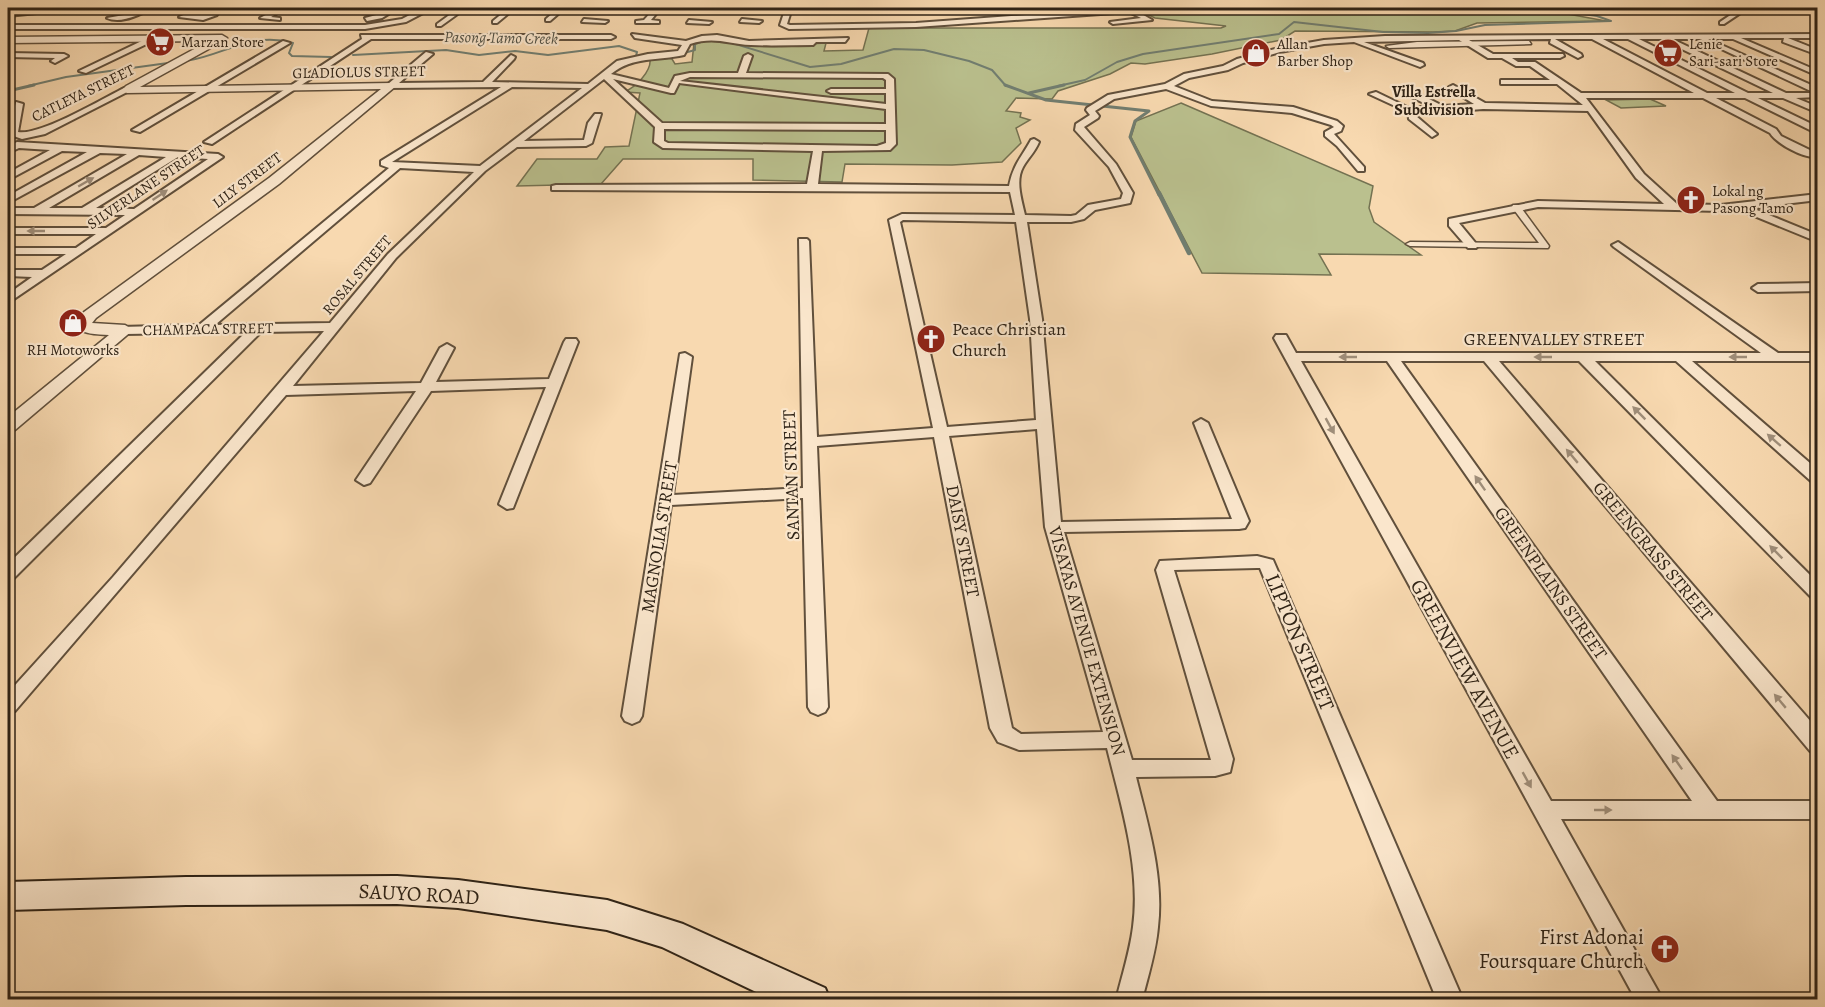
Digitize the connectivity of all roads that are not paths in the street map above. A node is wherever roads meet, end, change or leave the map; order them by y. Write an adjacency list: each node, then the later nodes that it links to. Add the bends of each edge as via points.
1 (82, 8): 19 (street, via 55,10 37,18 23,18 24,13)
2 (149, 8): 23 (street, via 125,17)
3 (203, 8): 21 (street, via 182,17)
4 (283, 8): 24 (street, via 263,18)
5 (352, 8): 17 (street)
6 (435, 8): 40 (street, via 404,21 365,27)
7 (463, 8): 39 (street)
8 (512, 8): 31 (street)
9 (562, 8): 29 (street)
10 (658, 8): 32 (street, via 642,22)
11 (775, 8): 12 (street)
12 (789, 8): 41 (street, via 783,26)
13 (919, 8): 16 (street)
14 (1745, 8): 37 (street)
15 (1128, 9): 20 (street); 36 (street, via 1149,20)
16 (802, 10)
17 (371, 12): 27 (street); 27 (street, via 387,13)
18 (996, 13): 28 (street)
19 (8, 14)
20 (1079, 14): 28 (street); 38 (street)
21 (214, 15)
22 (703, 15): 34 (street)
23 (106, 18)
24 (286, 18)
25 (603, 18): 30 (street)
26 (346, 19): 27 (street)
27 (360, 19)
28 (1004, 19): 41 (street)
29 (548, 20)
30 (584, 21)
31 (495, 22)
32 (657, 22)
33 (688, 22): 34 (street)
34 (698, 22): 35 (street)
35 (709, 22)
36 (1107, 23)
37 (1722, 23)
38 (1096, 24)
39 (439, 25)
40 (8, 27)
41 (821, 27): 66 (street)
42 (635, 36): 62 (street)
43 (1544, 36): 44 (street); 55 (street); 77 (street)
44 (1592, 36): 45 (street); 101 (street)
45 (1627, 36): 46 (street); 102 (street)
46 (1660, 36): 47 (street); 103 (street)
47 (1696, 36): 48 (street); 99 (street)
48 (1730, 36): 49 (street); 84 (street)
49 (1777, 36): 50 (street); 71 (street)
50 (1818, 36)
51 (296, 37): 94 (street, via 283,40)
52 (358, 37): 53 (street)
53 (369, 37): 54 (street); 93 (street)
54 (611, 37)
55 (1459, 37): 56 (street); 63 (street)
56 (1385, 38): 58 (street); 65 (street)
57 (153, 39): 60 (street); 81 (street); 95 (street, CATLEYA STREET, via 226,38)
58 (1351, 39): 80 (street); 91 (street, via 1260,54)
59 (8, 40): 60 (street)
60 (27, 40): 68 (street)
61 (845, 40): 66 (street)
62 (687, 43): 66 (street, ROSAL STREET, via 710,37); 82 (street, ROSAL STREET, via 676,54 638,58)
63 (1469, 43): 64 (street); 65 (street); 75 (street, via 1491,56)
64 (1529, 43)
65 (1400, 45): 67 (street); 70 (street)
66 (812, 46): 69 (street)
67 (1389, 46)
68 (8, 48)
69 (824, 49)
70 (1418, 51)
71 (1818, 53)
72 (429, 54): 89 (street, LILY STREET)
73 (8, 55): 79 (street, via 64,56)
74 (748, 56): 83 (street)
75 (1504, 56): 76 (street); 86 (street, via 1516,64 1532,64)
76 (1560, 56)
77 (1578, 56)
78 (511, 57): 87 (street)
79 (55, 60)
80 (1420, 65)
81 (83, 71)
82 (603, 74): 90 (street, ROSAL STREET); 97 (street); 107 (street); 113 (street)
83 (742, 74): 97 (street, via 682,76); 98 (street, via 880,75 890,79)
84 (1818, 74)
85 (1504, 82): 86 (street)
86 (1560, 82): 104 (street)
87 (485, 84): 88 (street, GLADIOLUS STREET); 89 (street, GLADIOLUS STREET)
88 (510, 85): 90 (street, GLADIOLUS STREET); 129 (street, via 384,163)
89 (391, 86): 93 (street, GLADIOLUS STREET); 160 (street, LILY STREET, via 274,182 90,315)
90 (590, 86): 121 (street, ROSAL STREET)
91 (1167, 86): 131 (street, via 1211,103 1293,110 1334,123 1338,129 1328,134); 145 (street, via 1096,104 1090,110 1093,119 1079,126 1113,166 1128,193 1126,201 1092,207 1080,217)
92 (1453, 87): 106 (street)
93 (291, 88): 94 (street, GLADIOLUS STREET); 119 (street)
94 (206, 89): 95 (street, GLADIOLUS STREET); 115 (street)
95 (127, 90): 105 (street, CATLEYA STREET, via 30,135 13,134)
96 (1404, 90): 108 (street)
97 (671, 91): 98 (street)
98 (890, 91): 107 (street)
99 (1818, 93): 103 (street)
100 (1373, 94): 110 (street)
101 (1704, 95): 102 (street); 104 (street); 116 (street)
102 (1745, 95): 103 (street); 117 (street)
103 (1784, 95): 111 (street)
104 (1579, 96): 109 (street)
105 (19, 104)
106 (1483, 106): 108 (street); 109 (street)
107 (890, 107): 114 (street)
108 (1440, 108): 110 (street)
109 (1591, 108): 138 (street, via 1640,176)
110 (1412, 111): 118 (street, via 1412,117)
111 (1818, 111)
112 (598, 116): 121 (street, via 586,143)
113 (660, 126): 114 (street); 123 (street, via 658,142 671,147)
114 (891, 127): 123 (street, via 891,144 887,148)
115 (137, 130)
116 (1773, 131): 117 (street); 128 (street, via 1778,138)
117 (1818, 133)
118 (1432, 134)
119 (209, 142)
120 (1034, 142): 135 (street, via 1017,168)
121 (515, 144): 130 (street, ROSAL STREET)
122 (61, 148): 124 (street, SILVERLANE STREET, via 17,145); 125 (street, SILVERLANE STREET); 132 (street)
123 (818, 149): 133 (street)
124 (8, 150)
125 (98, 150): 126 (street, SILVERLANE STREET); 137 (street)
126 (138, 152): 127 (street, SILVERLANE STREET); 142 (street, one-way to 126)
127 (177, 154): 143 (street); 144 (street, SILVERLANE STREET, one-way to 127, via 218,157)
128 (1813, 155)
129 (397, 166): 130 (street); 163 (street)
130 (482, 169): 161 (street, ROSAL STREET, via 392,256)
131 (1361, 169)
132 (8, 177)
133 (812, 187): 134 (street); 135 (street)
134 (556, 188)
135 (1014, 189): 145 (street, VISAYAS AVENUE EXTENSION)
136 (1816, 198): 140 (street)
137 (8, 200)
138 (1673, 206): 139 (street); 140 (street)
139 (1515, 207): 152 (street, via 1453,221); 152 (street, via 1545,246)
140 (1741, 207): 148 (street)
141 (8, 211): 142 (street)
142 (36, 211): 143 (street)
143 (85, 212): 144 (street)
144 (136, 212): 147 (street, SILVERLANE STREET)
145 (1021, 219): 180 (street, VISAYAS AVENUE EXTENSION, via 1036,320); 182 (street, DAISY STREET, via 894,220)
146 (8, 231): 147 (street, one-way to 146)
147 (108, 231): 154 (street, SILVERLANE STREET)
148 (1818, 239)
149 (804, 241): 183 (street, SANTAN STREET)
150 (1410, 244): 152 (street)
151 (1618, 245): 174 (street)
152 (1472, 246)
153 (8, 251): 154 (street)
154 (78, 251): 156 (street, SILVERLANE STREET)
155 (8, 273): 156 (street)
156 (45, 273): 159 (street, SILVERLANE STREET)
157 (1818, 287): 158 (street)
158 (1758, 288)
159 (8, 299)
160 (82, 326): 164 (street, CHAMPACA STREET)
161 (335, 327): 162 (street, CHAMPACA STREET); 178 (street, ROSAL STREET)
162 (258, 328): 163 (street, CHAMPACA STREET); 190 (street)
163 (202, 329): 164 (street, CHAMPACA STREET)
164 (125, 330): 181 (street)
165 (1281, 338): 169 (street, GREENVIEW AVENUE)
166 (571, 342): 176 (street)
167 (447, 348): 177 (street)
168 (686, 357): 187 (street, MAGNOLIA STREET)
169 (1291, 357): 170 (street, GREENVALLEY STREET, one-way to 169); 198 (street, GREENVIEW AVENUE, one-way to 198)
170 (1391, 357): 171 (street, GREENVALLEY STREET); 199 (street, GREENPLAINS STREET, one-way to 170)
171 (1488, 357): 172 (street, GREENVALLEY STREET, one-way to 171); 196 (street, GREENGRASS STREET, one-way to 171)
172 (1583, 357): 173 (street, GREENVALLEY STREET); 191 (street, one-way to 172)
173 (1679, 357): 174 (street, GREENVALLEY STREET, one-way to 173); 184 (street, one-way to 173)
174 (1775, 357): 175 (street, GREENVALLEY STREET)
175 (1818, 357)
176 (555, 383): 177 (street); 188 (street)
177 (426, 387): 178 (street); 185 (street)
178 (282, 391): 192 (street, ROSAL STREET)
179 (1201, 423): 189 (street, via 1239,524)
180 (1043, 424): 182 (street); 189 (street, VISAYAS AVENUE EXTENSION)
181 (8, 426)
182 (941, 432): 183 (street); 195 (street, DAISY STREET, via 1005,736 1018,742)
183 (810, 442): 186 (street, SANTAN STREET)
184 (1818, 479)
185 (364, 480)
186 (811, 493): 187 (street); 193 (street, SANTAN STREET)
187 (664, 500): 194 (street, MAGNOLIA STREET)
188 (507, 504)
189 (1053, 527): 195 (street, VISAYAS AVENUE EXTENSION)
190 (8, 574)
191 (1818, 594)
192 (8, 706)
193 (818, 707)
194 (632, 716)
195 (1116, 740): 197 (street, VISAYAS AVENUE EXTENSION)
196 (1818, 745)
197 (1123, 769): 203 (street, VISAYAS AVENUE EXTENSION, via 1146,884 1146,927); 204 (street, LIPTON STREET, via 1222,766 1166,565 1267,564)
198 (1544, 810): 199 (street, one-way to 199); 205 (street, GREENVIEW AVENUE)
199 (1711, 810): 200 (street)
200 (1818, 810)
201 (8, 896): 202 (main road, SAUYO ROAD, via 385,890 458,894 607,915 671,935)
202 (812, 999)
203 (1129, 999)
204 (1450, 999)
205 (1650, 999)

